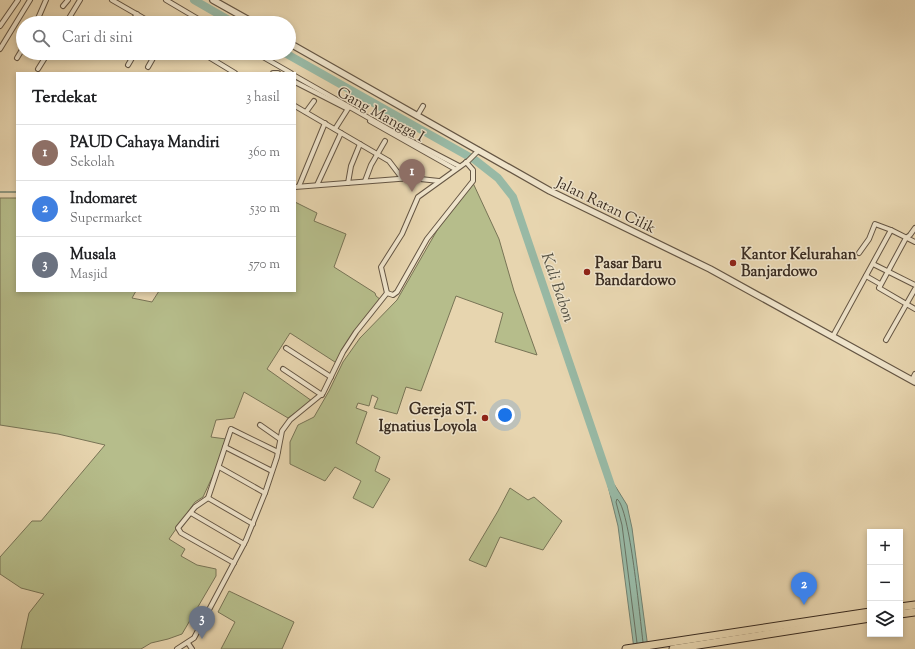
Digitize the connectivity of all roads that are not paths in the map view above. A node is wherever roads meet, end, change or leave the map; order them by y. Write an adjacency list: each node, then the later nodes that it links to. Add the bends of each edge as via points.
1 (18, 0): 18 (street)
2 (30, 0): 11 (street)
3 (46, 0): 12 (street)
4 (68, 0): 9 (street)
5 (80, 0): 13 (street)
6 (112, 0): 10 (street)
7 (166, 0): 15 (street)
8 (213, 0): 16 (street)
9 (63, 6)
10 (137, 14): 14 (street)
11 (20, 16)
12 (39, 16)
13 (70, 16)
14 (140, 16)
15 (193, 16)
16 (242, 16)
17 (16, 22): 20 (street)
18 (0, 26)
19 (296, 47): 38 (street, Jalan Ratan Cilik)
20 (0, 48)
21 (44, 60): 28 (street)
22 (131, 60): 26 (street)
23 (152, 60): 27 (street)
24 (214, 60): 29 (street)
25 (268, 60): 30 (street)
26 (128, 65)
27 (148, 67)
28 (38, 69)
29 (233, 72)
30 (288, 72)
31 (296, 77): 35 (street)
32 (296, 82): 35 (street, Gang Mangga I)
33 (314, 101): 37 (street)
34 (296, 107): 37 (street)
35 (349, 108): 40 (street); 47 (street, Gang Mangga I)
36 (422, 108): 38 (street)
37 (306, 112): 39 (street)
38 (417, 115): 44 (street, Jalan Ratan Cilik)
39 (325, 123): 40 (street); 53 (street)
40 (335, 130): 41 (street)
41 (341, 132): 43 (street); 52 (street)
42 (385, 141): 45 (street)
43 (360, 144): 45 (street); 51 (street)
44 (478, 152): 46 (street); 68 (street, Jalan Ratan Cilik)
45 (377, 154): 48 (street, via 389,161); 49 (street)
46 (467, 162): 47 (street); 65 (street, via 473,170 473,181 427,239 397,292 393,295)
47 (457, 168): 50 (street)
48 (402, 178): 49 (street); 50 (street)
49 (365, 181): 51 (street)
50 (439, 182): 65 (street, via 418,197 402,234 383,262 382,270)
51 (348, 183): 52 (street)
52 (317, 185): 53 (street)
53 (297, 186)
54 (915, 228): 56 (street)
55 (891, 230): 56 (street); 58 (street, via 878,224 874,225 869,239); 59 (street)
56 (906, 238): 57 (street); 60 (street)
57 (915, 242)
58 (859, 253)
59 (873, 264): 60 (street); 61 (street)
60 (888, 271): 62 (street); 63 (street)
61 (866, 276): 62 (street); 68 (street)
62 (880, 284): 66 (street, via 880,288)
63 (915, 285)
64 (915, 289): 66 (street)
65 (387, 293): 73 (street, via 356,332)
66 (906, 304): 67 (street); 69 (street)
67 (915, 308)
68 (833, 336): 74 (street, Jalan Ratan Cilik)
69 (886, 340)
70 (286, 348): 73 (street)
71 (282, 369): 75 (street)
72 (915, 374): 74 (street)
73 (331, 377): 75 (street)
74 (913, 381)
75 (322, 395): 77 (street, via 290,420)
76 (260, 425): 77 (street)
77 (280, 438): 79 (street)
78 (225, 447): 79 (street, via 232,428); 80 (street); 81 (street)
79 (278, 452): 81 (street)
80 (219, 467): 82 (street); 83 (street)
81 (272, 471): 82 (street)
82 (266, 493): 85 (street)
83 (208, 498): 84 (street); 85 (street)
84 (191, 513): 86 (street); 87 (street, via 178,526 178,530)
85 (253, 524): 86 (street)
86 (244, 544): 87 (street)
87 (234, 563): 94 (street, via 196,634)
88 (915, 605): 89 (highway)
89 (903, 607)
90 (867, 612): 97 (highway)
91 (915, 612): 92 (highway)
92 (903, 614)
93 (867, 618): 98 (highway)
94 (188, 643): 95 (street); 96 (street)
95 (178, 649)
96 (192, 649)
97 (627, 649)
98 (673, 649)

